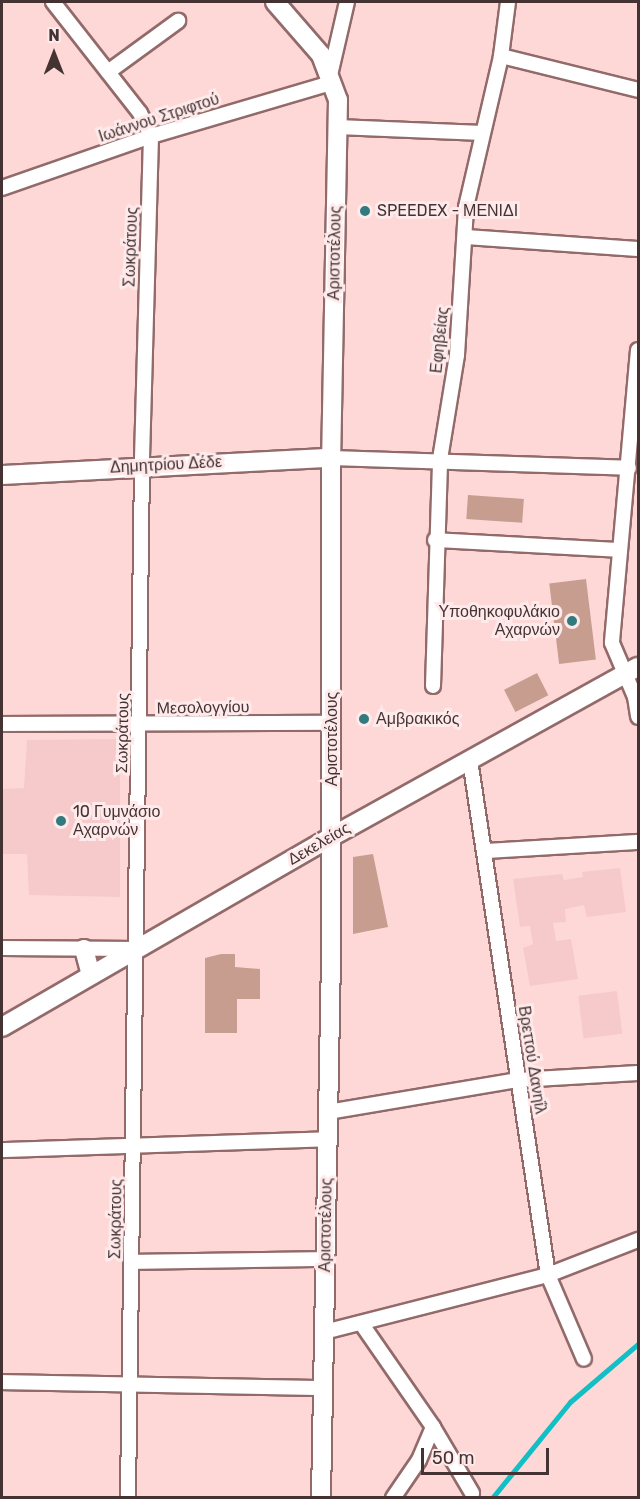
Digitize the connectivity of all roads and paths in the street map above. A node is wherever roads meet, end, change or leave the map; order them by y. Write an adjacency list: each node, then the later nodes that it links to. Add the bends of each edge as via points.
1 (53, 2): 7 (street, Σωκράτους)
2 (275, 2): 8 (main road, Αριστοτέλους, via 321,55)
3 (347, 2): 8 (street)
4 (508, 2): 6 (street, Εφηβείας)
5 (178, 21): 7 (street)
6 (501, 56): 9 (street); 11 (street, Εφηβείας)
7 (108, 72): 12 (street, Σωκράτους, via 140,113)
8 (328, 84): 10 (main road, Αριστοτέλους, via 338,100); 12 (street, Ιωάννου Στριφτού)
9 (639, 90)
10 (338, 127): 11 (street); 17 (main road, Αριστοτέλους)
11 (482, 133): 14 (street, Εφηβείας, via 466,207)
12 (151, 136): 13 (street, Ιωάννου Στριφτού); 19 (street, Σωκράτους)
13 (2, 188)
14 (466, 237): 15 (street); 18 (street, Εφηβείας, via 457,356)
15 (639, 249)
16 (639, 350): 20 (street)
17 (331, 458): 18 (street); 19 (main road, Δημητρίου Δέδε); 27 (main road, Αριστοτέλους)
18 (440, 459): 20 (street); 22 (street, Εφηβείας)
19 (142, 466): 21 (main road, Δημητρίου Δέδε); 29 (street, Σωκράτους)
20 (628, 468): 23 (street)
21 (2, 475)
22 (435, 540): 23 (street); 25 (street, Εφηβείας)
23 (620, 550): 24 (street, via 612,643)
24 (631, 671): 26 (street); 30 (main road, Δεκελείας)
25 (434, 686)
26 (639, 717)
27 (333, 723): 29 (street, Μεσολογγίου); 31 (main road, Αριστοτέλους)
28 (2, 724): 29 (street, Μεσολογγίου)
29 (141, 725): 36 (street, Σωκράτους)
30 (470, 760): 31 (main road, Δεκελείας); 33 (street, Βρεττού Δανηΐλ)
31 (331, 837): 36 (main road, Δεκελείας); 41 (main road, Αριστοτέλους)
32 (639, 842): 33 (street)
33 (485, 851): 40 (street, Βρεττού Δανηΐλ)
34 (2, 948): 35 (street)
35 (84, 950): 36 (street); 37 (main road)
36 (136, 950): 37 (main road, Δεκελείας); 43 (street, Σωκράτους)
37 (91, 975): 38 (main road, Δεκελείας)
38 (2, 1027)
39 (639, 1073): 40 (street)
40 (518, 1080): 41 (street); 48 (street, Βρεττού Δανηΐλ)
41 (328, 1112): 42 (main road, Αριστοτέλους)
42 (328, 1139): 43 (street); 46 (main road, Αριστοτέλους)
43 (134, 1146): 44 (street); 47 (street, Σωκράτους)
44 (2, 1150)
45 (639, 1240): 48 (street)
46 (325, 1259): 47 (street); 50 (main road, Αριστοτέλους)
47 (133, 1262): 53 (street, Σωκράτους)
48 (548, 1275): 49 (street); 51 (street, Βρεττού Δανηΐλ)
49 (361, 1323): 50 (street); 55 (street)
50 (324, 1332): 54 (main road, Αριστοτέλους)
51 (584, 1359)
52 (2, 1382): 53 (street)
53 (129, 1384): 54 (street); 57 (street, Σωκράτους)
54 (323, 1388): 58 (main road, Αριστοτέλους)
55 (433, 1427): 56 (street); 59 (street, via 418,1460)
56 (472, 1493)
57 (128, 1497)
58 (321, 1497)
59 (393, 1497)

